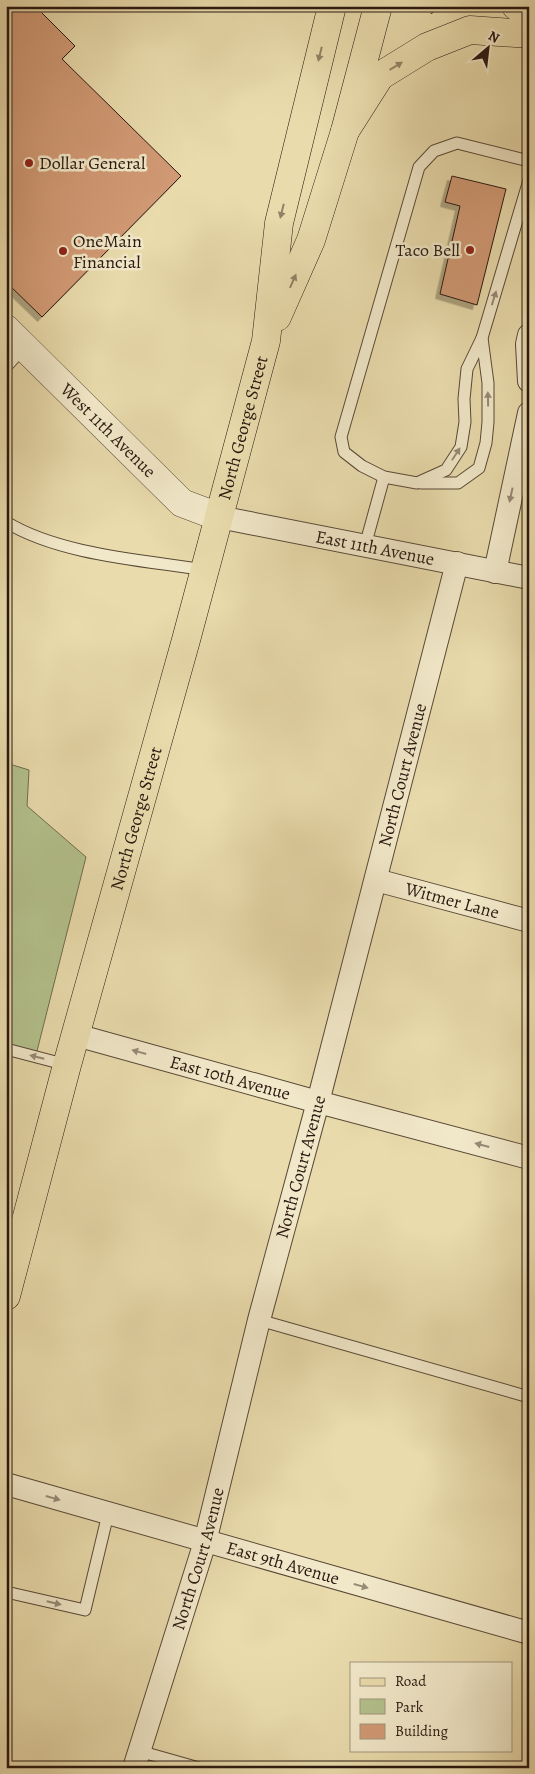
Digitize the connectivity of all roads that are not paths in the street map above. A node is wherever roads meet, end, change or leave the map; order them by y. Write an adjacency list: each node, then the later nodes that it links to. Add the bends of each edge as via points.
1 (332, 6): 12 (main road, North George Street, one-way to 12, via 279,223)
2 (378, 6): 6 (main road, North George Street)
3 (516, 6): 4 (main road)
4 (529, 14)
5 (529, 34): 6 (main road, one-way to 5, via 380,76 427,48 470,30)
6 (345, 131): 12 (main road, North George Street, one-way to 6, via 311,240)
7 (529, 161): 16 (lane, via 456,142 434,151 419,167 341,437 344,452)
8 (529, 180): 11 (lane, one-way to 8)
9 (529, 335): 14 (street, via 526,344)
10 (15, 338): 13 (lane); 18 (street, West 11th Avenue, via 182,503)
11 (482, 338): 17 (lane, one-way to 11, via 446,470 461,447 467,370); 17 (lane, one-way to 11, via 458,483 479,468 488,422 488,383)
12 (266, 341): 18 (main road, North George Street)
13 (6, 366)
14 (529, 381)
15 (529, 413): 23 (street, one-way to 23)
16 (384, 477): 17 (lane); 20 (lane)
17 (417, 483)
18 (220, 517): 20 (street, East 11th Avenue); 22 (main road, North George Street)
19 (6, 522): 22 (lane, via 51,541 94,553)
20 (365, 546): 21 (street, East 11th Avenue)
21 (457, 563): 23 (street, East 11th Avenue); 25 (street, North Court Avenue)
22 (205, 570): 27 (main road, North George Street)
23 (495, 572): 24 (street, East 11th Avenue)
24 (529, 578)
25 (376, 880): 26 (street, Witmer Lane); 30 (street, North Court Avenue)
26 (529, 921)
27 (76, 1035): 29 (main road, North George Street); 30 (street, East 10th Avenue, one-way to 27)
28 (6, 1050): 29 (lane, one-way to 28)
29 (67, 1065): 32 (main road, North George Street)
30 (318, 1102): 31 (street, East 10th Avenue, one-way to 30); 34 (street, North Court Avenue)
31 (529, 1158)
32 (11, 1263): 33 (main road, North George Street)
33 (6, 1296)
34 (259, 1320): 35 (lane); 38 (street, North Court Avenue)
35 (529, 1397)
36 (6, 1484): 37 (street, East 9th Avenue, one-way to 37)
37 (108, 1514): 38 (street, East 9th Avenue); 39 (lane, one-way to 37, via 85,1610)
38 (205, 1542): 40 (street, East 9th Avenue, one-way to 40); 41 (street, North Court Avenue)
39 (6, 1592)
40 (529, 1633)
41 (137, 1759): 42 (lane)
42 (199, 1768)

